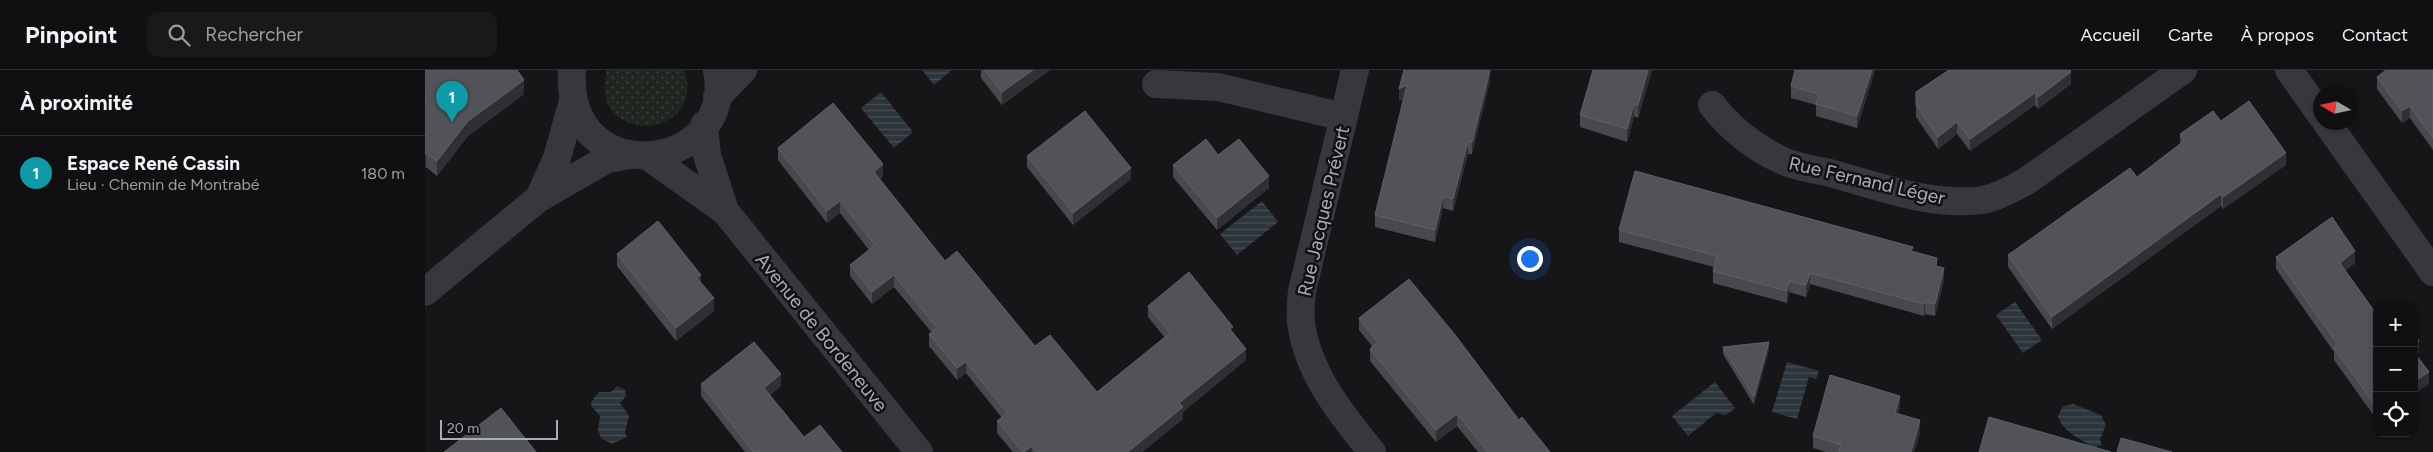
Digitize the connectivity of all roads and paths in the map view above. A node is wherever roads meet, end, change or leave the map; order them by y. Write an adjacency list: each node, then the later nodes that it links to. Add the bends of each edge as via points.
1 (572, 70): 9 (street)
2 (717, 70): 8 (street)
3 (743, 70): 8 (street)
4 (1355, 70): 12 (street, Rue Jacques Prévert)
5 (2183, 70): 11 (street, Rue Fernand Léger, via 2025,182 1983,200 1920,197 1780,160 1728,124)
6 (2289, 70): 10 (street)
7 (1156, 84): 12 (street, via 1218,87)
8 (717, 97): 13 (street)
9 (573, 101): 15 (street, Avenue de Bordeneuve, via 581,120 594,136 611,148); 16 (street, via 557,158)
10 (2313, 104)
11 (1712, 105)
12 (1344, 117): 21 (street, Rue Jacques Prévert, via 1302,291 1301,321 1305,343 1325,390)
13 (704, 126): 15 (street, via 681,147 666,154); 17 (street, Avenue de Bordeneuve, via 707,155)
14 (2332, 130): 18 (street)
15 (640, 156): 16 (street, via 607,159); 17 (street, Avenue de Bordeneuve)
16 (539, 198): 19 (street)
17 (725, 211): 20 (street, Avenue de Bordeneuve)
18 (2433, 272)
19 (425, 292)
20 (919, 452)
21 (1372, 452)

